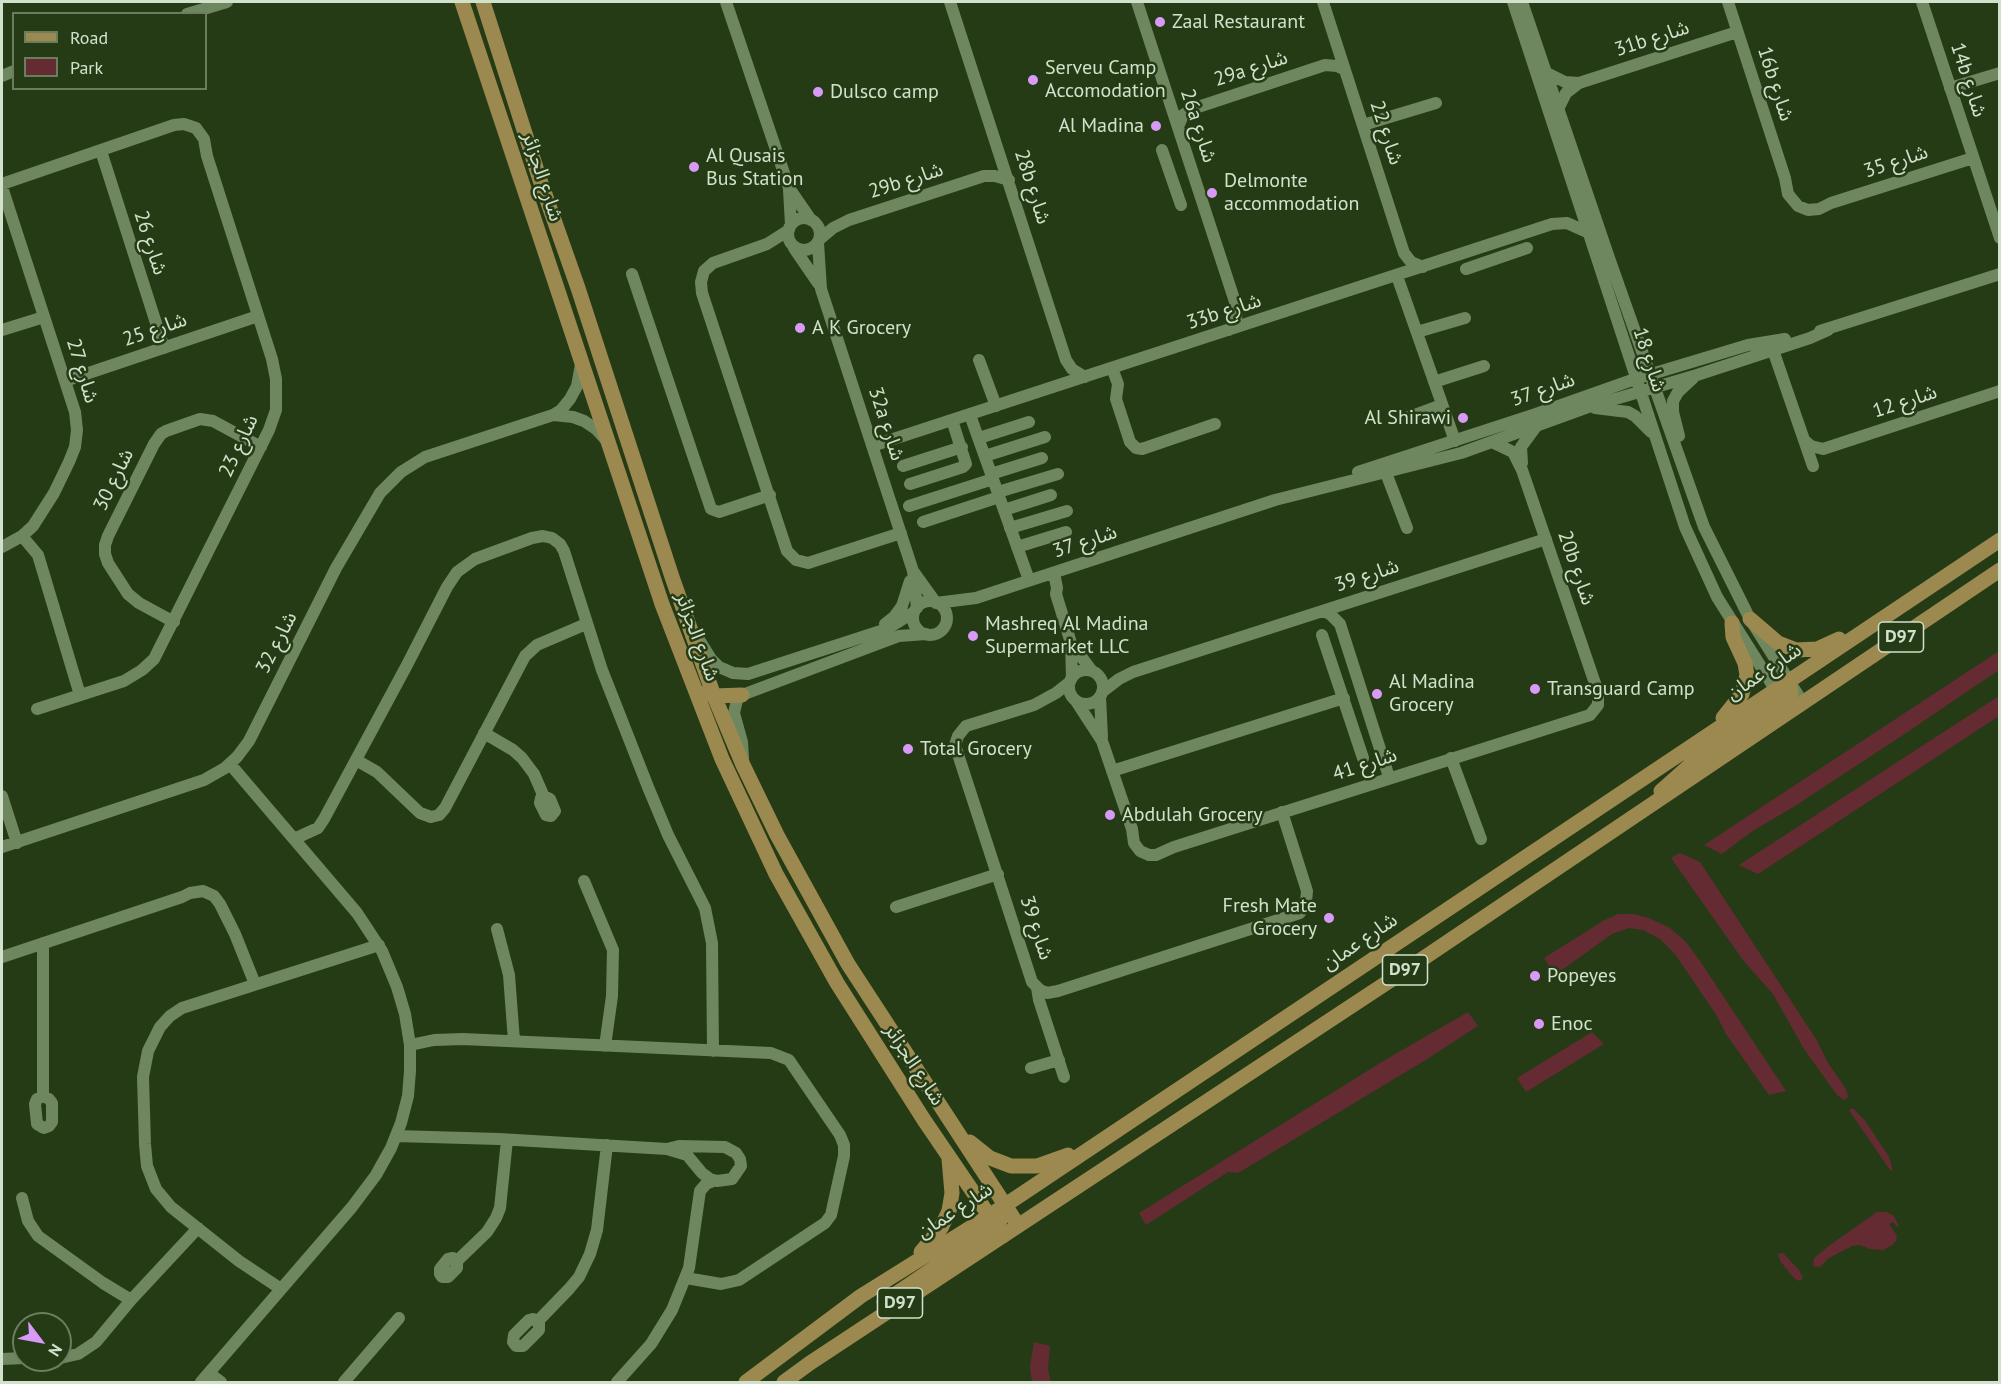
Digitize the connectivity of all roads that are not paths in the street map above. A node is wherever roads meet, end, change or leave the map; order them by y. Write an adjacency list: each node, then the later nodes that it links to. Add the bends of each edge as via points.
1 (227, 2): 13 (street)
2 (462, 2): 60 (main road, شارع الجزائر)
3 (483, 2): 128 (main road, شارع الجزائر)
4 (726, 2): 33 (street)
5 (950, 2): 14 (street, 28b شارع)
6 (960, 2): 14 (street)
7 (1137, 2): 24 (street, 26a شارع)
8 (1323, 2): 16 (street, شارع 22)
9 (1513, 2): 37 (street, شارع 18)
10 (1522, 2): 17 (street, شارع 18)
11 (1728, 2): 15 (street, 16b شارع)
12 (1922, 2): 20 (street, 14b شارع)
13 (194, 12)
14 (955, 15): 30 (street, 28b شارع)
15 (1737, 32): 19 (street, 31b شارع); 29 (street, 16b شارع)
16 (1345, 70): 23 (street, شارع 22); 24 (street, 29a شارع, via 1325,65 1192,109 1183,115)
17 (1547, 73): 19 (street); 22 (street, شارع 18)
18 (2000, 73): 20 (street)
19 (1579, 83): 22 (street, via 1566,93)
20 (1950, 88): 27 (street, 14b شارع)
21 (1436, 103): 23 (street)
22 (1559, 107): 63 (street, شارع 18)
23 (1363, 125): 44 (street, شارع 22, via 1404,253 1411,262)
24 (1178, 127): 28 (street, 26a شارع)
25 (1162, 150): 31 (street)
26 (101, 151): 32 (street, شارع 23); 51 (street, شارع 23, via 180,124 196,128 204,139); 57 (street, شارع 26)
27 (1973, 158): 29 (street, شارع 35, via 1818,205 1795,194); 38 (street, 14b شارع)
28 (1194, 173): 31 (street); 54 (street, 26a شارع, via 1237,308)
29 (1785, 178)
30 (1009, 180): 39 (street, 29b شارع, via 984,177 849,220); 65 (street, 28b شارع, via 1066,360 1076,373)
31 (1172, 180): 34 (street)
32 (2, 185): 50 (street, شارع 27)
33 (789, 188): 35 (street); 36 (street)
34 (1181, 205)
35 (811, 220): 36 (street, via 802,218); 39 (street, via 818,226)
36 (790, 227): 41 (street, via 788,239); 103 (street, via 767,244 713,263 704,271 701,282)
37 (1587, 232): 40 (street, 33b شارع, via 1557,222); 66 (street, شارع 18)
38 (2000, 238)
39 (819, 241): 41 (street, via 806,250); 49 (street, 32a شارع)
40 (1491, 245): 43 (street); 44 (street, 33b شارع)
41 (793, 247): 49 (street, 32a شارع)
42 (1527, 248): 43 (street)
43 (1496, 259): 45 (street)
44 (1423, 267): 48 (street, 33b شارع)
45 (1466, 269)
46 (632, 274): 103 (street, via 711,509 719,512)
47 (2000, 274): 55 (street, شارع 37)
48 (1397, 276): 54 (street, 33b شارع); 56 (street)
49 (821, 289): 89 (street, 32a شارع)
50 (44, 316): 53 (street); 67 (street, شارع 27)
51 (258, 316): 57 (street, شارع 25); 91 (street, شارع 23, via 272,358 277,391 274,418)
52 (1465, 318): 56 (street)
53 (2, 330)
54 (1229, 330): 62 (street, 33b شارع)
55 (1828, 330): 58 (street, شارع 37); 63 (street, شارع 37, via 1748,345)
56 (1417, 332): 68 (street)
57 (164, 348): 67 (street, شارع 25)
58 (1773, 350): 64 (street, شارع 37); 85 (street, شارع 12)
59 (979, 360): 73 (street)
60 (581, 363): 76 (street, شارع 32, via 574,393); 88 (main road, شارع الجزائر)
61 (1484, 366): 68 (street)
62 (1112, 368): 65 (street, 33b شارع); 80 (street, via 1119,384 1116,399 1130,442 1136,448)
63 (1650, 375): 66 (street, شارع 37); 69 (street, شارع 18)
64 (1697, 375): 69 (street, شارع 37); 90 (street, via 1673,401 1679,435)
65 (1085, 377): 73 (street, 33b شارع)
66 (1635, 379): 70 (street, شارع 18); 86 (street, شارع 37)
67 (65, 381): 115 (street, شارع 27, via 76,421 75,447 54,493)
68 (1434, 382): 72 (street)
69 (1655, 387): 70 (street, شارع 37); 90 (street, شارع 18)
70 (1640, 392): 74 (street, شارع 37); 82 (street, شارع 18)
71 (2000, 392): 93 (street, شارع 12)
72 (1442, 405): 77 (street); 86 (street)
73 (996, 406): 75 (street, 33b شارع)
74 (1588, 407): 81 (street, شارع 37); 82 (street, via 1628,412)
75 (970, 414): 78 (street, 33b شارع); 84 (street)
76 (553, 415): 88 (street, شارع 32, via 584,421); 158 (street, شارع 32, via 435,453 388,484 341,559 249,741)
77 (1404, 419)
78 (952, 420): 89 (street, 33b شارع); 92 (street)
79 (1029, 422): 84 (street)
80 (1215, 424)
81 (1536, 426): 87 (street, شارع 37); 97 (street, 20b شارع, via 1521,447)
82 (1654, 435): 132 (street, شارع 18, via 1685,527)
83 (1045, 437): 94 (street)
84 (979, 438): 94 (street)
85 (1804, 440): 93 (street); 93 (street, شارع 12, via 1813,466)
86 (1455, 441): 106 (street, شارع 37)
87 (1492, 442): 97 (street, 20b شارع, via 1513,452); 98 (street, شارع 37)
88 (609, 443): 100 (main road, شارع الجزائر)
89 (872, 446): 114 (street, 32a شارع)
90 (1675, 446): 129 (street, شارع 18, via 1709,540)
91 (261, 447): 131 (street, شارع 23); 131 (street, شارع 30, via 200,419 166,431 154,444 108,536 108,564 128,594)
92 (962, 447): 96 (street); 102 (street, via 964,465)
93 (1823, 449)
94 (985, 456): 101 (street)
95 (1042, 458): 101 (street)
96 (903, 466)
97 (1522, 470): 116 (street, 20b شارع)
98 (1386, 473): 106 (street, شارع 37); 112 (street)
99 (1058, 474): 104 (street)
100 (620, 476): 148 (main road, via 631,490 703,687); 195 (main road, شارع الجزائر, via 707,723 757,835 837,983)
101 (992, 477): 104 (street); 107 (street)
102 (910, 484)
103 (770, 495): 114 (street, via 788,551 800,562 808,563)
104 (998, 495): 108 (street); 110 (street)
105 (1051, 495): 108 (street)
106 (1275, 501): 122 (street, شارع 37)
107 (909, 506)
108 (1004, 510): 111 (street)
109 (1067, 511): 111 (street)
110 (923, 522)
111 (1010, 528): 119 (street)
112 (1407, 528)
113 (1066, 532): 119 (street)
114 (901, 533): 121 (street, 32a شارع)
115 (22, 536): 118 (street, شارع 27); 146 (street, via 38,555)
116 (1546, 539): 127 (street, شارع 39); 140 (street, 20b شارع)
117 (2000, 540): 137 (main road, شارع عمان / D97)
118 (2, 547)
119 (1017, 547): 123 (street)
120 (2000, 570): 150 (main road, شارع عمان / D97)
121 (913, 571): 125 (street, 32a شارع); 126 (street, 32a شارع); 136 (street, via 906,600 898,613)
122 (1048, 574): 123 (street, شارع 37); 138 (street, via 1049,589 1056,594)
123 (1029, 580): 124 (street, شارع 37)
124 (975, 598): 125 (street, شارع 37); 130 (street, شارع 37)
125 (936, 603): 126 (street, via 924,602); 130 (street, via 945,610)
126 (916, 610): 134 (street, via 915,626); 136 (street, via 894,626)
127 (1322, 611): 143 (street, via 1340,624); 145 (street, شارع 39, via 1133,672)
128 (686, 619): 136 (street, via 715,663 740,674 754,673); 148 (main road, شارع الجزائر)
129 (1750, 619): 137 (main road, via 1778,644 1796,650 1817,649 1838,639); 142 (street, شارع 18)
130 (946, 620): 134 (street, via 939,632)
131 (174, 622): 146 (street, شارع 23, via 154,659 142,670 124,681)
132 (1732, 623): 150 (street, شارع 18); 153 (main road, via 1745,663 1746,681 1735,705)
133 (587, 628): 152 (street, via 572,629 537,645 525,656); 157 (street, via 568,568 548,545 518,544 475,559 451,579); 183 (street, via 668,835 705,908 712,943)
134 (926, 634): 147 (street, via 899,636)
135 (1322, 635): 144 (street)
136 (864, 637)
137 (1851, 640): 142 (main road, شارع عمان / D97)
138 (1071, 643): 139 (street); 141 (street)
139 (1092, 671): 141 (street, via 1078,672); 145 (street, via 1102,682)
140 (1593, 679): 156 (street, شارع 41, via 1594,698 1587,711)
141 (1071, 680): 149 (street, via 1070,693); 169 (street, شارع 39, via 1034,705 966,726 958,736 956,745)
142 (1789, 681): 150 (main road, شارع عمان / D97); 150 (street, شارع 18)
143 (1359, 683): 144 (street); 155 (street)
144 (1342, 693): 155 (street, via 1362,756); 160 (street)
145 (1101, 694): 149 (street, via 1092,703); 154 (street)
146 (80, 695): 151 (street, شارع 23)
147 (742, 695): 148 (main road); 159 (street, via 734,713)
148 (714, 696): 159 (main road, شارع الجزائر)
149 (1076, 701): 154 (street)
150 (1788, 702): 153 (main road, شارع عمان / D97); 201 (main road, شارع عمان / D97, via 1651,805 1326,1023)
151 (38, 709)
152 (484, 733): 157 (street, via 444,811 435,817 420,813 377,772); 163 (street, via 522,758)
153 (1712, 733): 188 (main road, شارع عمان / D97)
154 (1102, 741): 160 (street)
155 (1380, 749): 161 (street)
156 (1452, 758): 161 (street, شارع 41); 165 (street)
157 (356, 760): 167 (street, via 318,827)
158 (230, 764): 166 (street, شارع 32, via 204,780); 167 (street)
159 (743, 765): 189 (main road, شارع الجزائر, via 820,916 869,998)
160 (1112, 771): 164 (street, شارع 41, via 1132,829 1149,848 1174,847)
161 (1389, 777): 164 (street, شارع 41)
162 (2, 796): 166 (street)
163 (544, 797)
164 (1282, 812): 178 (street, via 1307,891 1300,912)
165 (1481, 839)
166 (17, 843): 168 (street, شارع 32)
167 (297, 843): 173 (street)
168 (2, 848)
169 (998, 874): 171 (street); 177 (street, شارع 39)
170 (584, 881): 182 (street, via 614,958)
171 (896, 907)
172 (497, 929): 181 (street, via 510,991)
173 (376, 940): 176 (street); 180 (street, via 398,987)
174 (38, 945): 175 (street); 176 (street, via 198,891 207,892 217,900 235,934); 187 (street)
175 (2, 957)
176 (255, 984): 202 (street, via 175,1012 156,1033 145,1061 149,1174 165,1201)
177 (1037, 988): 178 (street, شارع 39); 179 (street)
178 (1052, 993): 179 (street)
179 (1043, 1010): 184 (street)
180 (409, 1040): 181 (street); 190 (street, via 409,1089)
181 (510, 1041): 182 (street)
182 (609, 1046): 183 (street)
183 (709, 1050): 205 (street, via 771,1053 789,1060 842,1140 844,1156 833,1211 825,1223 735,1282 721,1284)
184 (1059, 1060): 185 (street); 186 (street)
185 (1030, 1068)
186 (1064, 1077)
187 (43, 1096)
188 (1124, 1125): 193 (main road, شارع عمان / D97); 200 (main road, via 1109,1145)
189 (958, 1131): 193 (main road, via 990,1158 1011,1166 1037,1166); 200 (main road, شارع الجزائر)
190 (398, 1132): 191 (street); 206 (street, via 376,1175)
191 (503, 1140): 192 (street); 203 (street, via 500,1208 494,1223)
192 (603, 1145): 194 (street); 209 (street, via 597,1230 585,1266)
193 (1088, 1148): 200 (main road, شارع عمان / D97)
194 (667, 1149): 196 (street, via 683,1153); 197 (street, via 725,1147 733,1151 740,1159 738,1173 729,1180)
195 (949, 1156): 201 (main road, شارع الجزائر); 204 (main road, via 949,1211 941,1228)
196 (696, 1166): 197 (street); 199 (street)
197 (713, 1181): 199 (street, via 703,1187)
198 (22, 1197): 207 (street, via 34,1232 103,1283 113,1295)
199 (697, 1205): 205 (street)
200 (1006, 1209): 201 (main road, شارع الجزائر); 201 (main road, شارع عمان / D97)
201 (1003, 1227): 204 (main road, شارع عمان / D97); 216 (main road, شارع عمان / D97)
202 (198, 1228): 206 (street); 207 (street)
203 (457, 1261)
204 (910, 1265): 215 (main road, شارع عمان / D97, via 824,1322)
205 (686, 1278): 214 (street, via 658,1334)
206 (278, 1292): 211 (street)
207 (129, 1302): 210 (street, via 91,1347)
208 (399, 1318): 213 (street)
209 (538, 1322)
210 (72, 1355)
211 (206, 1379): 212 (street)
212 (221, 1383)
213 (344, 1383)
214 (616, 1383)
215 (746, 1383)
216 (784, 1383)

